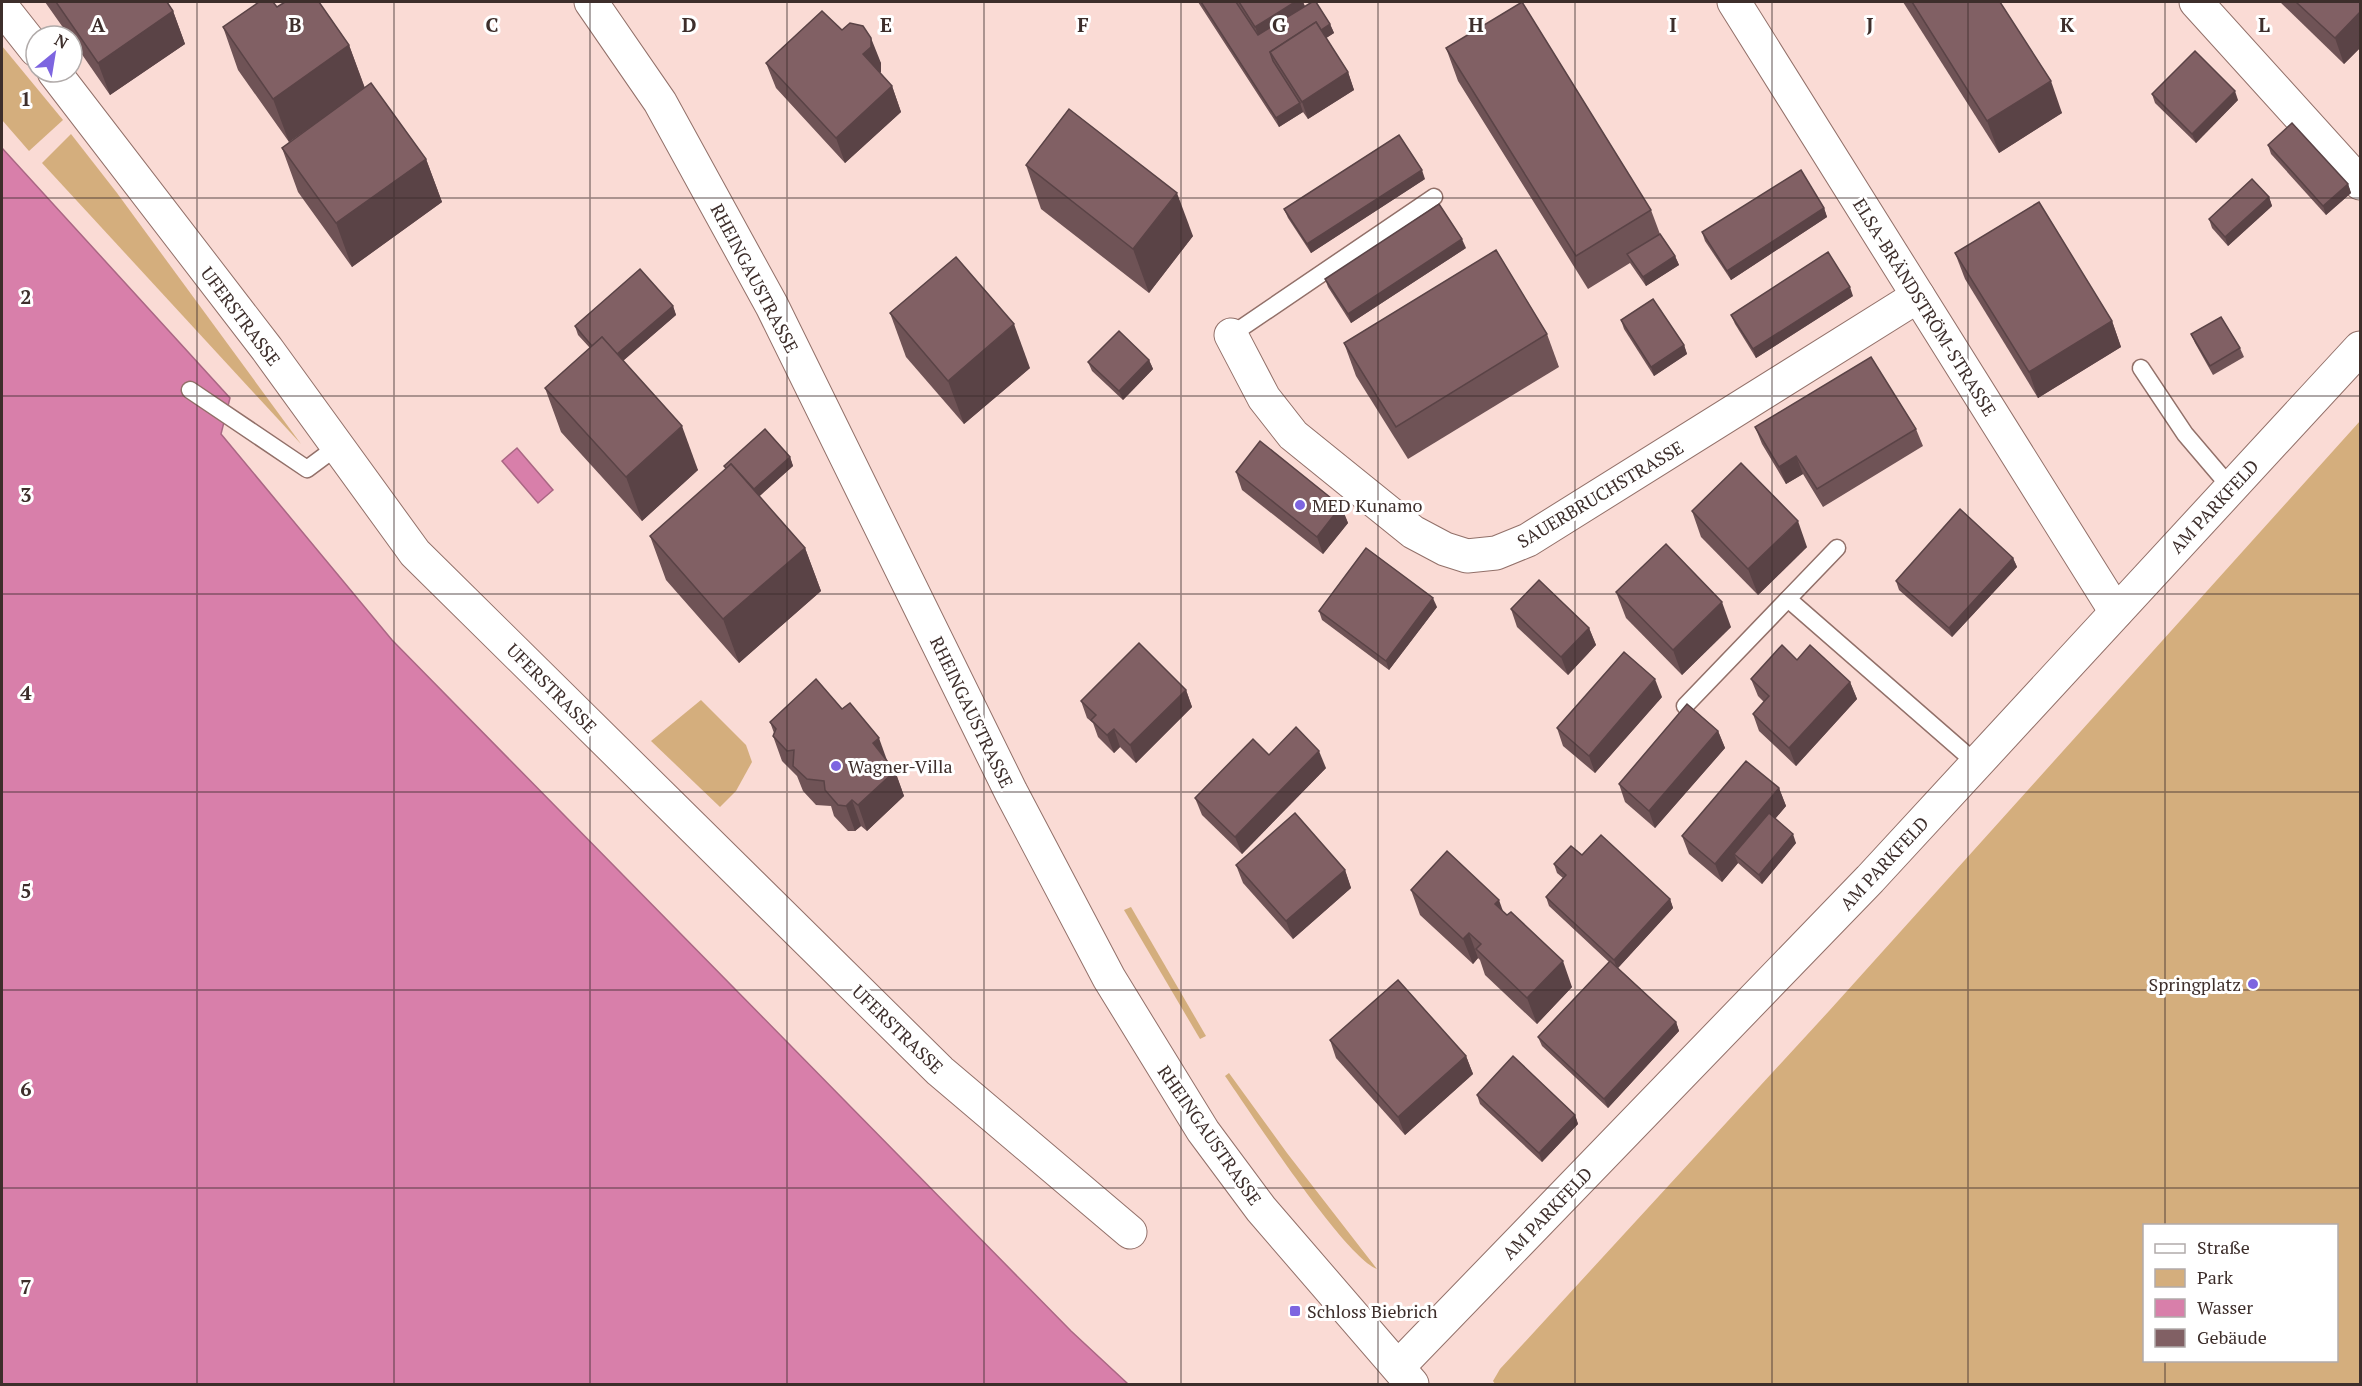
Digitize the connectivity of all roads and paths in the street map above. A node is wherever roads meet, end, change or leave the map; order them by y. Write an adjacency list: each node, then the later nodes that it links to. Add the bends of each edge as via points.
1 (591, 2): 22 (street, RHEINGAUSTRASSE, via 660,102 772,306 1006,781 1109,978 1203,1131 1261,1209)
2 (1734, 2): 9 (street, ELSA-BRÄNDSTRÖM-STRASSE)
3 (2196, 2): 7 (street)
4 (2, 7): 5 (street)
5 (24, 35)
6 (63, 84): 14 (street, UFERSTRASSE)
7 (2361, 183)
8 (1434, 197): 10 (lane)
9 (1918, 296): 10 (street, SAUERBRUCHSTRASSE, via 1528,540 1496,553 1467,556 1413,532 1293,435 1264,398); 18 (street, ELSA-BRÄNDSTRÖM-STRASSE)
10 (1231, 334)
11 (2361, 348): 15 (street, AM PARKFELD)
12 (2141, 368): 15 (lane, via 2185,434)
13 (190, 390): 14 (lane, via 308,469)
14 (338, 446): 21 (street, UFERSTRASSE, via 423,562 940,1071)
15 (2231, 488): 18 (street, AM PARKFELD)
16 (1838, 548): 17 (lane)
17 (1788, 599): 19 (lane); 20 (lane)
18 (2116, 612): 20 (street, AM PARKFELD)
19 (1685, 706)
20 (1976, 763): 22 (street, AM PARKFELD)
21 (1130, 1232)
22 (1405, 1376)

